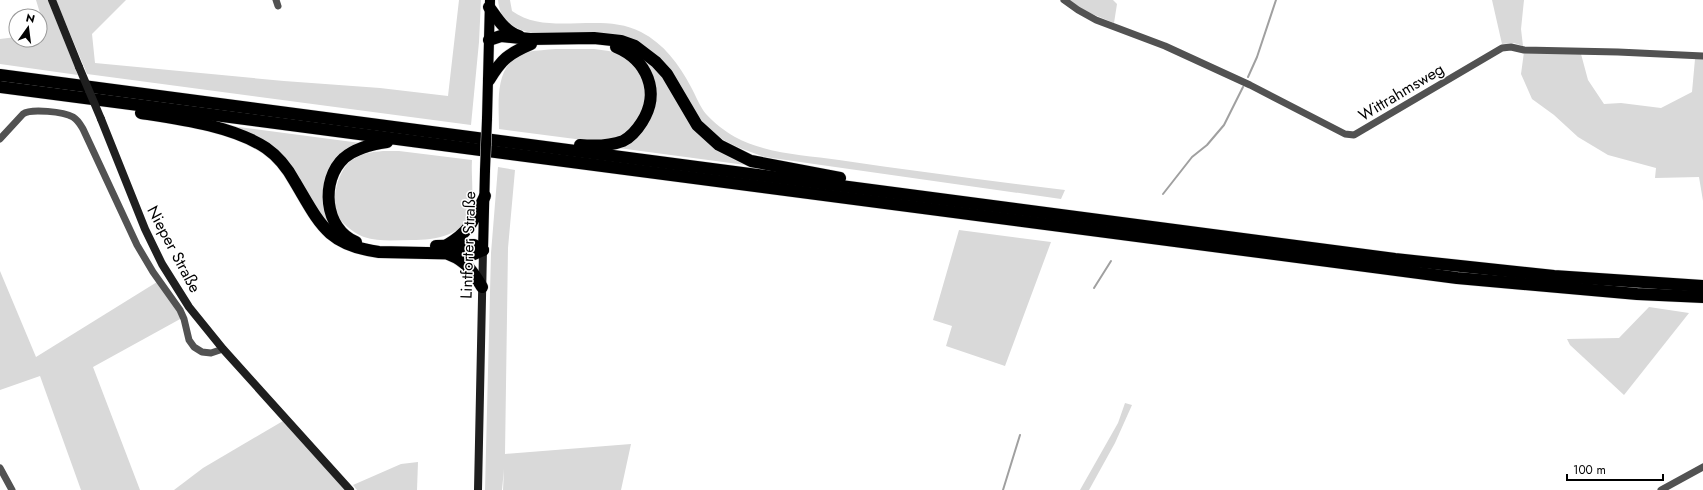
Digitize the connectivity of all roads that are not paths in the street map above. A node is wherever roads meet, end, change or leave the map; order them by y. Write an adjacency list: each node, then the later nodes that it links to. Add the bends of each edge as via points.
1 (52, 0): 21 (street, Nieper Straße, bridge, via 145,229 162,264 189,307)
2 (1064, 0): 6 (street, Wittrahmsweg, via 1096,20 1165,46 1250,85 1345,134 1354,136 1502,48)
3 (489, 3): 4 (main road, Lintforter Straße); 5 (highway, via 502,25 514,35)
4 (489, 40): 5 (highway, via 501,36); 8 (main road, Lintforter Straße)
5 (531, 41): 8 (highway, via 512,52); 13 (highway, via 594,42 628,52 647,74 651,100 647,115 636,132 623,141 606,145); 15 (highway, via 594,38 621,41 635,46 667,74 689,113 701,129 719,145 751,161 911,190)
6 (1703, 56)
7 (0, 75): 13 (highway)
8 (488, 80): 14 (main road, Lintforter Straße, bridge)
9 (0, 87): 10 (highway)
10 (14, 89): 12 (highway); 16 (highway, via 58,101 206,125 249,139 278,158 320,224 349,245 379,252)
11 (0, 139): 21 (street, via 27,111 71,116 77,120 137,245 180,310 189,340 202,352 211,353)
12 (410, 140): 16 (highway, via 373,144 353,151 343,158 331,177 328,188 332,216 344,233 354,241 366,245 380,248); 20 (highway, via 1449,277)
13 (515, 143): 15 (highway)
14 (485, 196): 16 (highway, via 468,230); 17 (main road, Lintforter Straße)
15 (931, 198): 18 (highway, via 1490,270)
16 (446, 249): 17 (highway, via 474,245); 19 (highway, via 471,268)
17 (483, 250): 19 (street, Lintforter Straße)
18 (1703, 286)
19 (482, 287): 26 (street, Lintforter Straße)
20 (1703, 297)
21 (223, 349): 25 (street, Nieper Straße)
22 (1703, 467): 27 (street)
23 (0, 468): 24 (street)
24 (12, 490)
25 (350, 490)
26 (478, 490)
27 (1661, 490)

